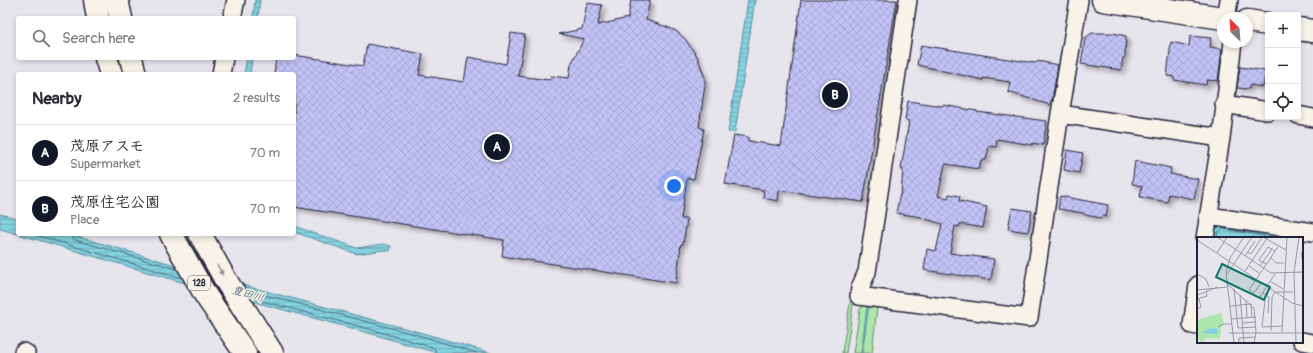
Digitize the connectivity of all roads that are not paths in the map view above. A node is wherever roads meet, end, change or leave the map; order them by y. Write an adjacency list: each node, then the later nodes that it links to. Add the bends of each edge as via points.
1 (95, 0): 9 (main road)
2 (117, 0): 10 (main road)
3 (236, 0): 11 (street)
4 (908, 0): 26 (street, via 867,272 859,296 1029,318)
5 (1079, 0): 26 (street)
6 (1103, 0): 12 (main road)
7 (1229, 0): 8 (street)
8 (1227, 12)
9 (98, 16)
10 (121, 16)
11 (232, 16)
12 (1217, 17)
13 (1253, 22): 14 (main road)
14 (1265, 24)
15 (1301, 29): 16 (main road)
16 (1313, 31)
17 (1232, 48): 24 (street)
18 (107, 60): 21 (main road)
19 (132, 60): 22 (main road)
20 (224, 60): 23 (street)
21 (110, 72)
22 (134, 72)
23 (221, 72)
24 (1224, 104): 25 (street); 29 (street)
25 (1265, 111)
26 (1060, 114): 29 (street)
27 (1301, 116): 28 (street)
28 (1313, 118)
29 (1221, 138): 30 (street)
30 (1209, 216): 31 (street); 34 (street)
31 (1313, 232)
32 (172, 236): 40 (main road, 128, via 206,296)
33 (202, 236): 39 (main road, 128, one-way to 39)
34 (1205, 237)
35 (1197, 292): 36 (street, via 1192,325)
36 (1197, 326)
37 (1303, 340): 38 (street)
38 (1313, 343)
39 (268, 348)
40 (245, 353)

